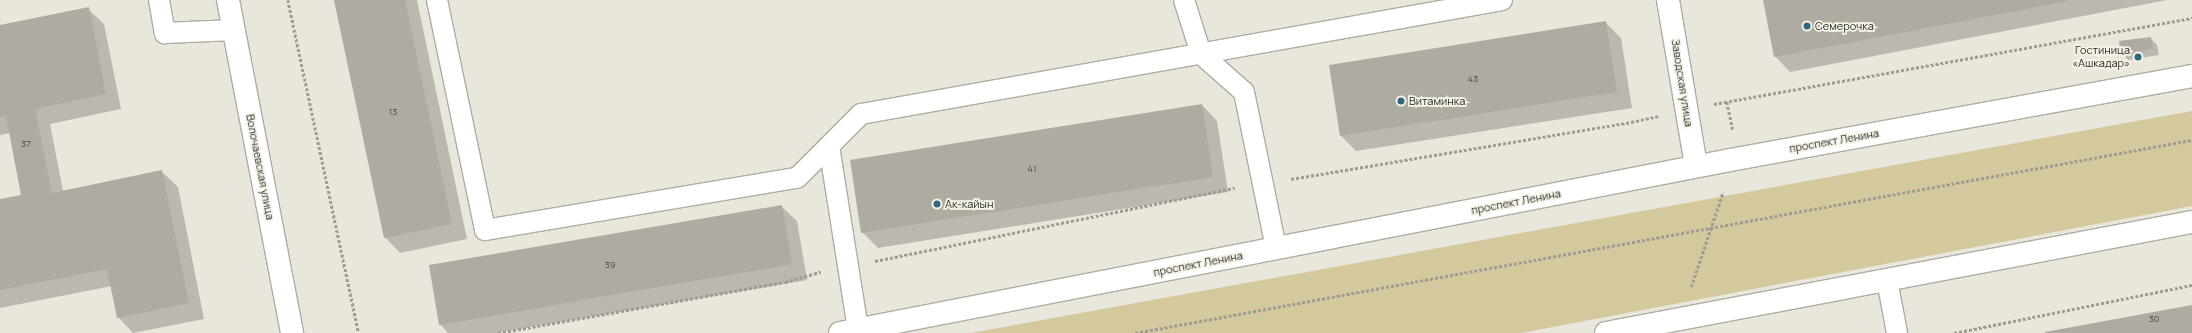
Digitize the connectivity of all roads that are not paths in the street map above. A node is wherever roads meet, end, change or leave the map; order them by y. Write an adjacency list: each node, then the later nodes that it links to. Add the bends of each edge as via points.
1 (159, 0): 7 (lane, via 165,33)
2 (228, 0): 7 (main road, Волочаевская улица)
3 (437, 0): 10 (lane, via 485,230 797,178)
4 (1184, 0): 8 (lane)
5 (1502, 0): 8 (lane)
6 (1668, 0): 11 (main road, Заводская улица)
7 (234, 30): 16 (main road, Волочаевская улица)
8 (1201, 54): 10 (lane, via 861,114); 13 (lane, via 1244,92)
9 (2192, 76): 11 (main road, проспект Ленина)
10 (829, 146): 15 (lane, via 848,266)
11 (1696, 166): 13 (main road, проспект Ленина)
12 (2192, 222): 14 (main road)
13 (1276, 248): 15 (main road, проспект Ленина)
14 (1887, 280): 17 (main road); 18 (lane)
15 (849, 331)
16 (292, 333)
17 (1606, 333)
18 (1897, 333)

